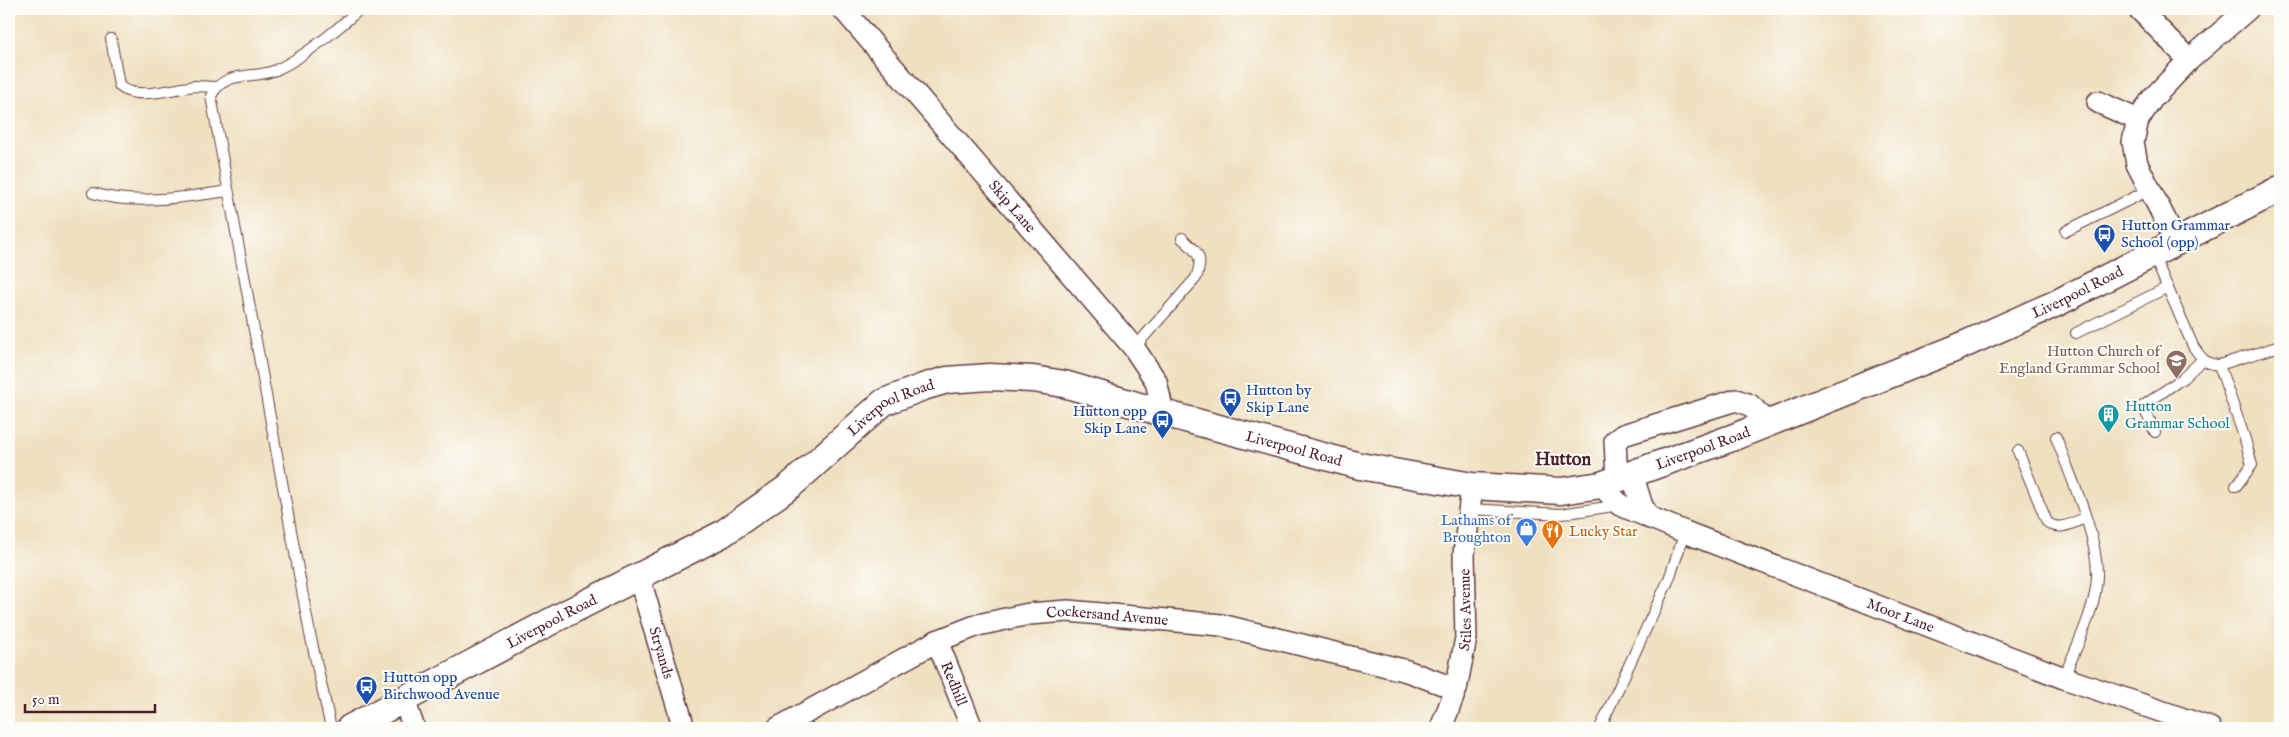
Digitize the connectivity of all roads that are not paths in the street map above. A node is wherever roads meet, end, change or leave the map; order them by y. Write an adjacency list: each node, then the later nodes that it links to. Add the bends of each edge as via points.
1 (360, 9): 7 (lane, via 294,60 273,71 235,76)
2 (843, 9): 21 (street, Skip Lane)
3 (2139, 9): 6 (street)
4 (2248, 9): 6 (street)
5 (111, 38): 7 (lane, via 118,85 122,90 138,94 198,86)
6 (2190, 60): 9 (street, via 2152,99)
7 (216, 87): 11 (lane, via 211,96)
8 (2098, 102): 9 (street)
9 (2138, 120): 10 (street, via 2133,142 2137,164)
10 (2150, 190): 14 (lane); 16 (street)
11 (228, 191): 12 (lane, via 131,199 110,199); 41 (lane, via 310,634)
12 (93, 193)
13 (2279, 195): 16 (street, Liverpool Road)
14 (2066, 231)
15 (1182, 238): 21 (lane, via 1199,254 1196,278)
16 (2176, 241): 17 (street, Liverpool Road)
17 (2152, 254): 18 (lane); 25 (street, Liverpool Road, via 2057,303 1954,349)
18 (2168, 287): 19 (lane); 22 (lane)
19 (2076, 333)
20 (2280, 346): 23 (lane)
21 (1134, 348): 24 (street, Skip Lane, via 1156,381)
22 (2202, 360): 23 (lane); 26 (lane, via 2184,378 2143,406)
23 (2219, 365): 30 (lane, via 2252,465)
24 (1163, 414): 31 (street, Liverpool Road); 36 (street, Liverpool Road, via 1064,384 1033,379 989,377 947,380 923,387 884,402 790,486 722,534)
25 (1767, 422): 29 (street, Liverpool Road); 29 (street, via 1750,405 1736,400 1623,435 1615,441)
26 (2155, 432)
27 (2056, 437): 34 (lane)
28 (2018, 450): 34 (lane, via 2047,522 2061,528)
29 (1616, 479): 31 (street, Liverpool Road, via 1560,491); 32 (street, Moor Lane); 33 (street)
30 (2236, 486)
31 (1470, 498): 32 (lane, via 1560,514); 39 (street, Stiles Avenue, via 1464,555 1466,638)
32 (1620, 505): 33 (street, Moor Lane)
33 (1650, 518): 35 (street, Moor Lane)
34 (2085, 518): 38 (lane, via 2094,540 2097,576 2090,608)
35 (1685, 532): 38 (street, Moor Lane); 48 (lane, via 1669,579)
36 (639, 577): 40 (street, Liverpool Road); 44 (street, Stryands)
37 (937, 641): 39 (street, Cockersand Avenue, via 978,625 1029,614 1068,611 1221,625 1407,671); 45 (street, Cockersand Avenue); 46 (street, Redhill)
38 (2064, 678): 49 (street, Moor Lane)
39 (1456, 689): 47 (street, Stiles Avenue)
40 (404, 700): 42 (street, Liverpool Road); 43 (street)
41 (331, 728)
42 (350, 728)
43 (414, 728)
44 (684, 728)
45 (778, 728)
46 (972, 728)
47 (1441, 728)
48 (1600, 728)
49 (2210, 728)

